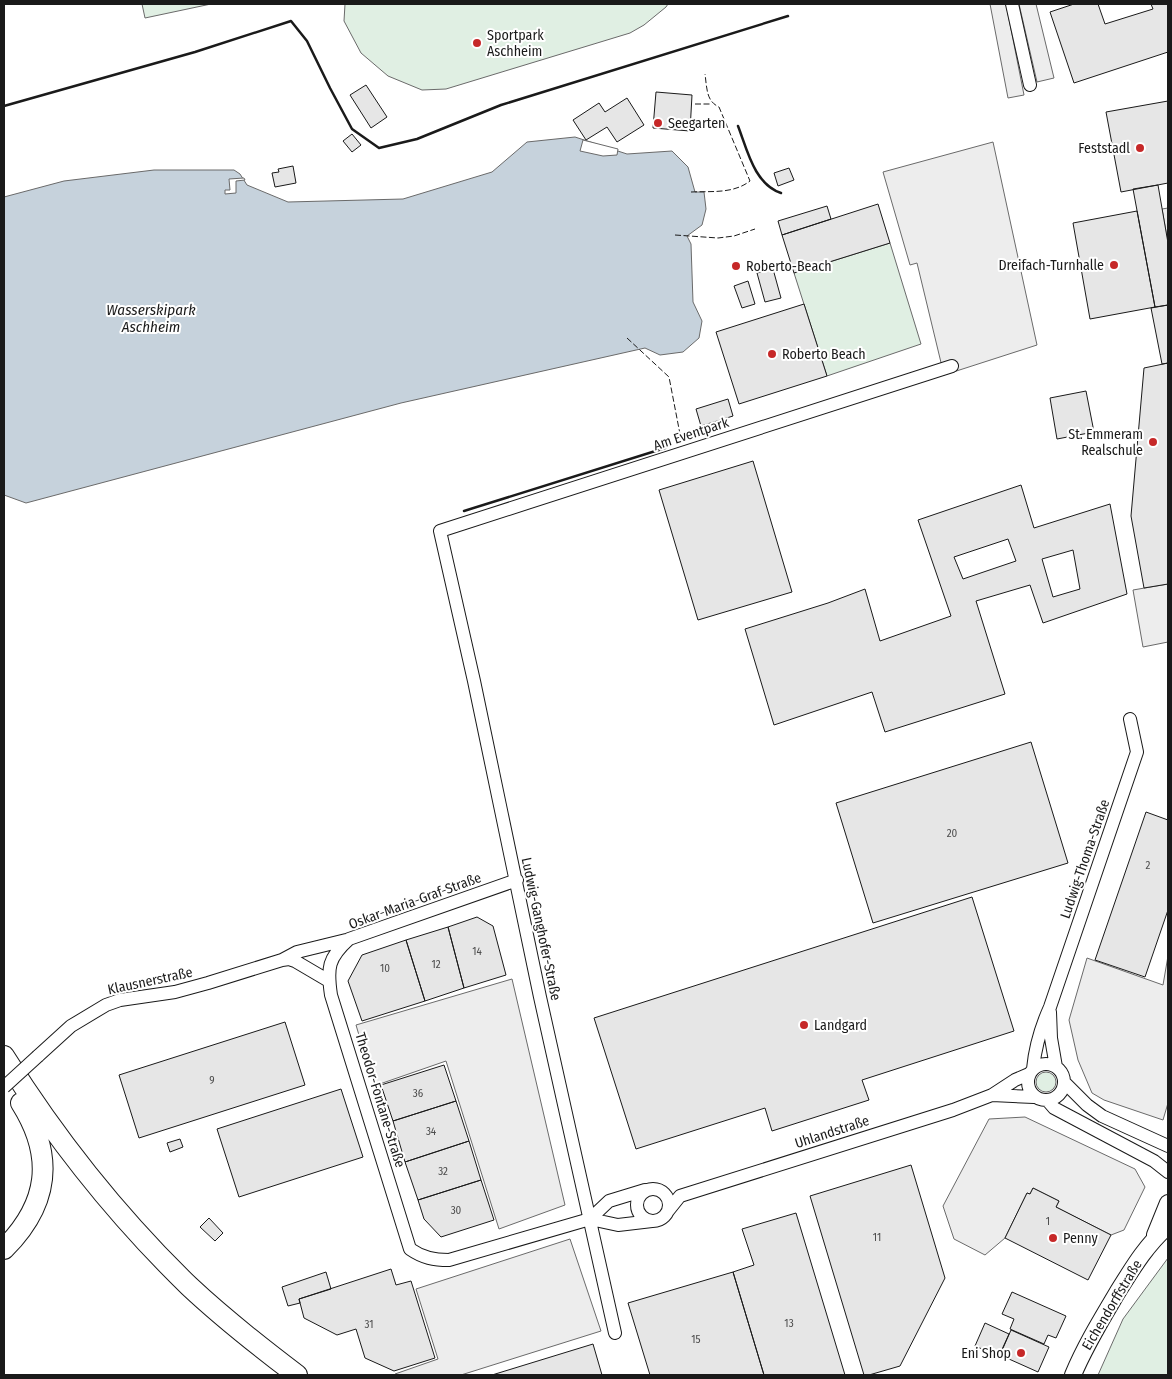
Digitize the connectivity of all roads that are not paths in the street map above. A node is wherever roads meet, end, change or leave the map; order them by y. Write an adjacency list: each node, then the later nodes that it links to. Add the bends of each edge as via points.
1 (1012, 4): 2 (street)
2 (1030, 85)
3 (952, 366): 4 (street, Am Eventpark)
4 (440, 531): 6 (street, Ludwig-Ganghofer-Straße)
5 (1130, 719): 11 (street, Ludwig-Thoma-Straße, via 1137,752)
6 (516, 880): 7 (street, Oskar-Maria-Graf-Straße); 28 (street, Ludwig-Ganghofer-Straße)
7 (349, 940): 8 (street, Klausnerstraße, via 297,952); 9 (street, Oskar-Maria-Graf-Straße, via 337,950)
8 (282, 960): 10 (street, via 295,960); 17 (street, Klausnerstraße, bridge, via 175,992 106,1005 71,1026)
9 (332, 960): 10 (street, Theodor-Fontane-Straße)
10 (329, 981): 28 (street, Theodor-Fontane-Straße, via 410,1249 425,1258 449,1260)
11 (1050, 1007): 13 (street, Ludwig-Thoma-Straße); 14 (street, Ludwig-Thoma-Straße)
12 (4, 1056): 34 (main road, via 54,1132 134,1229 189,1286)
13 (1056, 1067): 14 (street, Uhlandstraße, via 1044,1064); 16 (street)
14 (1031, 1072): 18 (street, Uhlandstraße); 19 (street, via 1028,1086)
15 (4, 1076): 32 (main road, via 30,1118 43,1164 41,1188 34,1210)
16 (1064, 1082): 20 (street, via 1060,1094); 21 (street, via 1102,1116)
17 (4, 1087)
18 (992, 1095): 19 (street, Uhlandstraße); 25 (street, Uhlandstraße)
19 (1034, 1097): 20 (street, Uhlandstraße)
20 (1048, 1101): 22 (street, Uhlandstraße, via 1054,1108 1154,1161)
21 (1168, 1146)
22 (1168, 1172)
23 (645, 1190): 24 (street); 28 (street, via 609,1201); 29 (street, via 639,1196 637,1208 644,1218)
24 (660, 1190): 25 (street); 27 (street, via 668,1199)
25 (680, 1196): 27 (street)
26 (1168, 1203): 31 (street, Eichendorffstraße)
27 (668, 1211): 29 (street, via 662,1218)
28 (590, 1219): 29 (street, via 618,1225); 33 (street, Ludwig-Ganghofer-Straße)
29 (652, 1221)
30 (1168, 1226): 31 (street, Eichendorffstraße)
31 (1155, 1238): 35 (street, Eichendorffstraße, via 1101,1319)
32 (4, 1249)
33 (616, 1333)
34 (297, 1375)
35 (1073, 1375)

